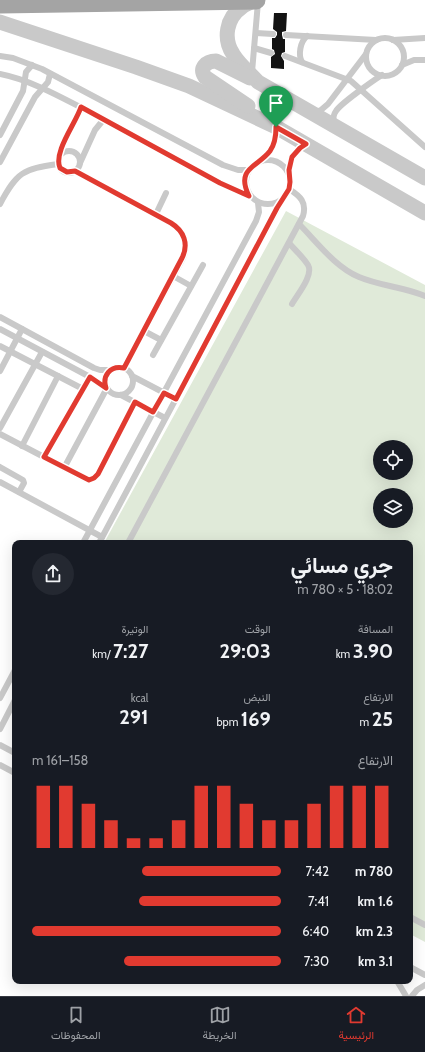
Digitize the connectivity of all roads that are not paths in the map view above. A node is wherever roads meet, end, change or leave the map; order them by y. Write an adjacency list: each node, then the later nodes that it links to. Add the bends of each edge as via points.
1 (257, 0): 2 (main road); 4 (lane); 23 (street, via 242,6 236,12 227,35 233,55)
2 (0, 4)
3 (0, 22): 30 (street, via 163,76)
4 (256, 33): 5 (lane); 11 (lane)
5 (273, 34)
6 (286, 35): 7 (lane)
7 (307, 36): 9 (lane); 17 (lane, via 301,44)
8 (425, 38): 10 (lane)
9 (376, 40): 10 (lane); 13 (lane)
10 (393, 40): 19 (lane, via 402,48)
11 (254, 48): 12 (lane); 23 (lane)
12 (271, 52)
13 (366, 54): 22 (lane, via 366,60 372,70); 24 (lane)
14 (0, 56): 18 (lane)
15 (285, 56): 17 (lane)
16 (425, 60): 19 (lane, via 414,60)
17 (302, 62): 24 (lane)
18 (32, 65): 21 (lane); 25 (lane, via 26,72)
19 (402, 65): 22 (lane, via 394,73)
20 (0, 74): 25 (lane)
21 (50, 74): 26 (lane); 42 (lane, via 223,165)
22 (382, 75): 27 (lane)
23 (255, 78): 29 (street); 30 (street, via 216,61 206,63 203,68 205,77 243,102)
24 (347, 79): 27 (lane); 29 (lane, via 325,108)
25 (25, 81): 26 (lane); 34 (lane, via 24,91)
26 (43, 88): 28 (lane); 38 (lane)
27 (362, 89): 32 (lane, via 337,109 334,117); 36 (lane)
28 (81, 107): 31 (lane); 37 (lane, via 62,146)
29 (313, 113): 32 (street)
30 (259, 118): 33 (street)
31 (104, 119): 40 (lane, via 95,130); 48 (lane, via 220,183)
32 (336, 126): 45 (street)
33 (276, 127): 35 (street); 39 (lane, via 271,150)
34 (0, 135)
35 (306, 144): 44 (lane, via 292,157); 53 (street)
36 (425, 147)
37 (60, 156): 40 (lane, via 70,151 78,156); 41 (lane)
38 (0, 162)
39 (259, 162): 42 (lane); 44 (lane, via 266,160 281,164)
40 (80, 163): 43 (lane)
41 (58, 164): 43 (lane, via 67,172); 51 (lane, via 36,167 21,174 11,184)
42 (248, 170): 48 (lane, via 245,183)
43 (75, 171): 52 (lane)
44 (289, 176): 46 (lane)
45 (425, 178)
46 (289, 189): 49 (lane); 54 (lane, via 301,198 304,204 305,210)
47 (166, 193): 52 (lane)
48 (249, 196): 50 (lane)
49 (282, 200): 50 (lane, via 270,205); 82 (lane)
50 (258, 203): 80 (lane, via 256,221)
51 (0, 204)
52 (156, 214): 57 (lane, via 177,227 186,243 185,253)
53 (425, 214)
54 (299, 224): 55 (lane); 59 (lane, via 350,273 369,281 405,288)
55 (289, 243): 60 (lane, via 309,269 308,277); 98 (lane)
56 (203, 265): 58 (lane)
57 (173, 276): 58 (lane); 64 (lane)
58 (191, 286): 66 (lane)
59 (425, 296)
60 (292, 304)
61 (0, 317): 63 (lane)
62 (0, 329): 65 (lane)
63 (22, 329): 65 (lane); 74 (lane, via 94,368)
64 (144, 331): 66 (lane); 72 (lane)
65 (17, 338): 68 (lane); 69 (lane)
66 (161, 340): 70 (lane)
67 (0, 346): 68 (lane)
68 (10, 351): 71 (lane); 73 (lane)
69 (42, 352): 71 (lane); 77 (lane)
70 (153, 355)
71 (35, 364): 75 (lane); 86 (lane)
72 (124, 368): 74 (lane); 76 (lane)
73 (0, 370)
74 (111, 370): 78 (lane, via 105,380)
75 (58, 376): 79 (lane); 88 (lane)
76 (132, 376): 80 (lane); 81 (lane, via 130,390)
77 (90, 377): 78 (lane); 79 (lane)
78 (106, 388): 81 (lane, via 113,394); 91 (lane)
79 (83, 389): 89 (lane)
80 (164, 393): 82 (lane); 84 (lane)
81 (121, 395): 83 (lane)
82 (176, 399): 85 (lane)
83 (135, 402): 84 (lane); 91 (lane, via 97,476 86,479)
84 (153, 412): 85 (lane); 94 (lane)
85 (166, 418): 95 (lane)
86 (0, 428)
87 (0, 434): 88 (lane)
88 (22, 446): 89 (lane)
89 (44, 457): 91 (lane)
90 (0, 467): 93 (lane, via 23,480)
91 (64, 468)
92 (0, 482): 93 (lane)
93 (20, 492): 94 (lane)
94 (90, 530): 95 (lane); 96 (lane)
95 (102, 537): 97 (lane)
96 (85, 540)
97 (100, 540)
98 (130, 540)
99 (12, 676): 100 (lane)
100 (0, 698)
101 (12, 706): 102 (lane)
102 (0, 729)
103 (0, 745): 104 (lane)
104 (12, 751)
105 (0, 765): 106 (lane)
106 (12, 771)
107 (413, 919): 108 (lane)
108 (425, 925)
109 (413, 969): 110 (lane)
110 (425, 975)
111 (398, 984): 113 (lane)
112 (425, 985): 114 (lane)
113 (406, 996)
114 (412, 996)

